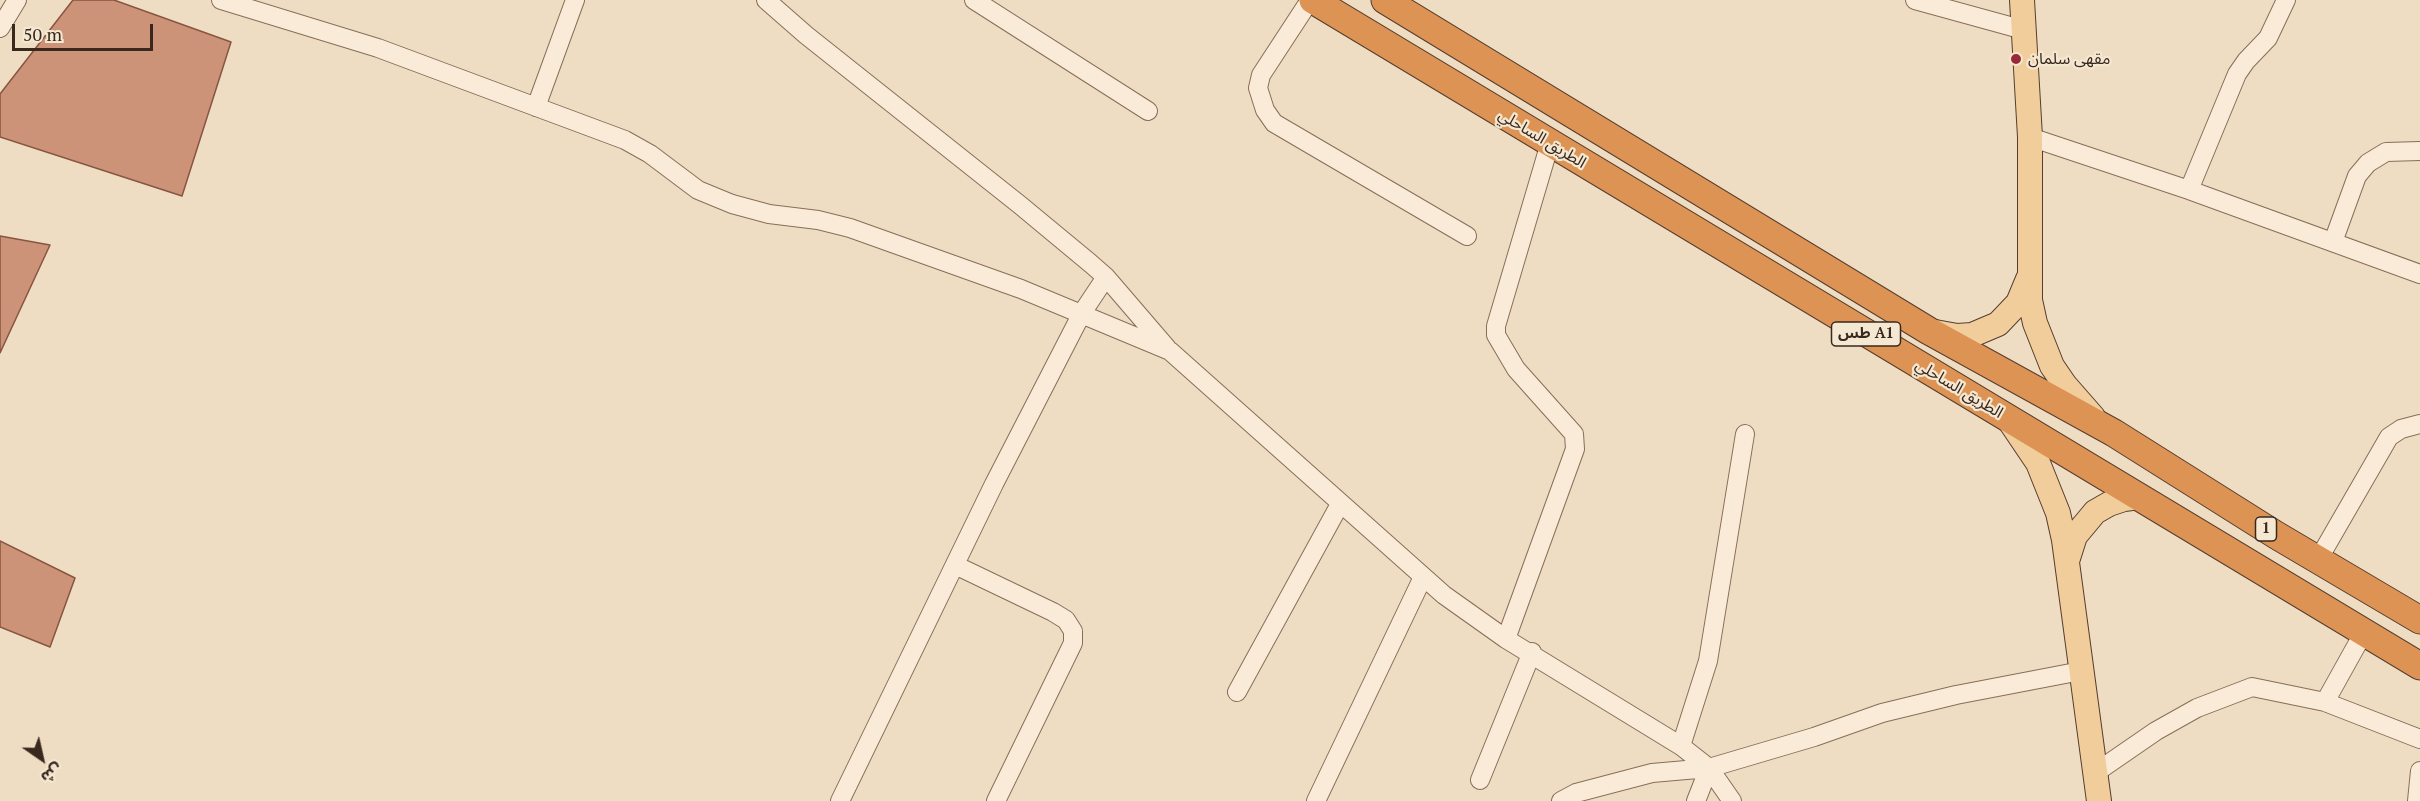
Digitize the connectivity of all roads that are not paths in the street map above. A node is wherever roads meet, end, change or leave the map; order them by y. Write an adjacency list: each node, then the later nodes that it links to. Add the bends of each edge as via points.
1 (18, 0): 11 (street)
2 (221, 0): 13 (street, via 378,48)
3 (575, 0): 13 (street)
4 (766, 0): 22 (street)
5 (975, 0): 14 (street)
6 (1311, 0): 16 (highway, الطريق الساحلي / طس A1); 19 (street, via 1261,75 1258,88 1265,110 1274,123)
7 (1384, 0): 25 (highway, طس A1)
8 (1916, 0): 12 (street)
9 (2022, 0): 12 (main road)
10 (2286, 0): 18 (street, via 2268,38 2237,75)
11 (0, 28)
12 (2024, 30): 15 (main road)
13 (536, 107): 24 (street, via 625,140 698,190 732,204 850,228)
14 (1148, 111)
15 (2030, 137): 18 (street); 23 (main road)
16 (1550, 142): 27 (highway, الطريق الساحلي / طس A1); 39 (street, via 1496,335 1516,369 1574,434 1575,449)
17 (2420, 151): 20 (street, via 2386,152 2368,163 2357,176)
18 (2189, 190): 20 (street)
19 (1467, 236)
20 (2333, 242): 21 (street)
21 (2420, 274)
22 (1106, 277): 24 (street); 26 (street)
23 (2029, 277): 25 (main road, via 2018,303 1998,324 1972,335 1950,336); 29 (main road, via 2035,323 2052,366 2079,403)
24 (1082, 313): 26 (street); 34 (street)
25 (1929, 331): 29 (highway, طس A1)
26 (1170, 351): 32 (street)
27 (2008, 419): 31 (highway, الطريق الساحلي / طس A1); 35 (main road, via 2050,488)
28 (2420, 424): 33 (street, via 2389,437)
29 (2114, 433): 33 (highway, 1)
30 (1745, 434): 46 (street, via 1708,661)
31 (2140, 497): 35 (main road, via 2109,504 2095,512 2075,536); 38 (highway, الطريق الساحلي / طس A1)
32 (1340, 504): 36 (street); 43 (street)
33 (2318, 560): 37 (highway, 1)
34 (955, 565): 51 (street); 52 (street, via 1053,612 1066,620 1073,631 1073,643)
35 (2067, 567): 42 (main road)
36 (1423, 577): 39 (street); 53 (street)
37 (2420, 620)
38 (2364, 632): 41 (highway, الطريق الساحلي / طس A1); 44 (street)
39 (1506, 639): 40 (street)
40 (1532, 652): 46 (street); 50 (street)
41 (2420, 666)
42 (2081, 671): 47 (street, via 1882,713); 49 (main road)
43 (1237, 692)
44 (2325, 702): 45 (street); 49 (street, via 2252,687 2197,708)
45 (2420, 739)
46 (1681, 746): 47 (street)
47 (1709, 768): 54 (street, via 1652,773 1576,793); 55 (street); 56 (street)
48 (2420, 771): 58 (street)
49 (2095, 773): 57 (main road)
50 (1480, 780)
51 (840, 801)
52 (996, 801)
53 (1317, 801)
54 (1561, 801)
55 (1696, 801)
56 (1731, 801)
57 (2098, 801)
58 (2417, 801)

